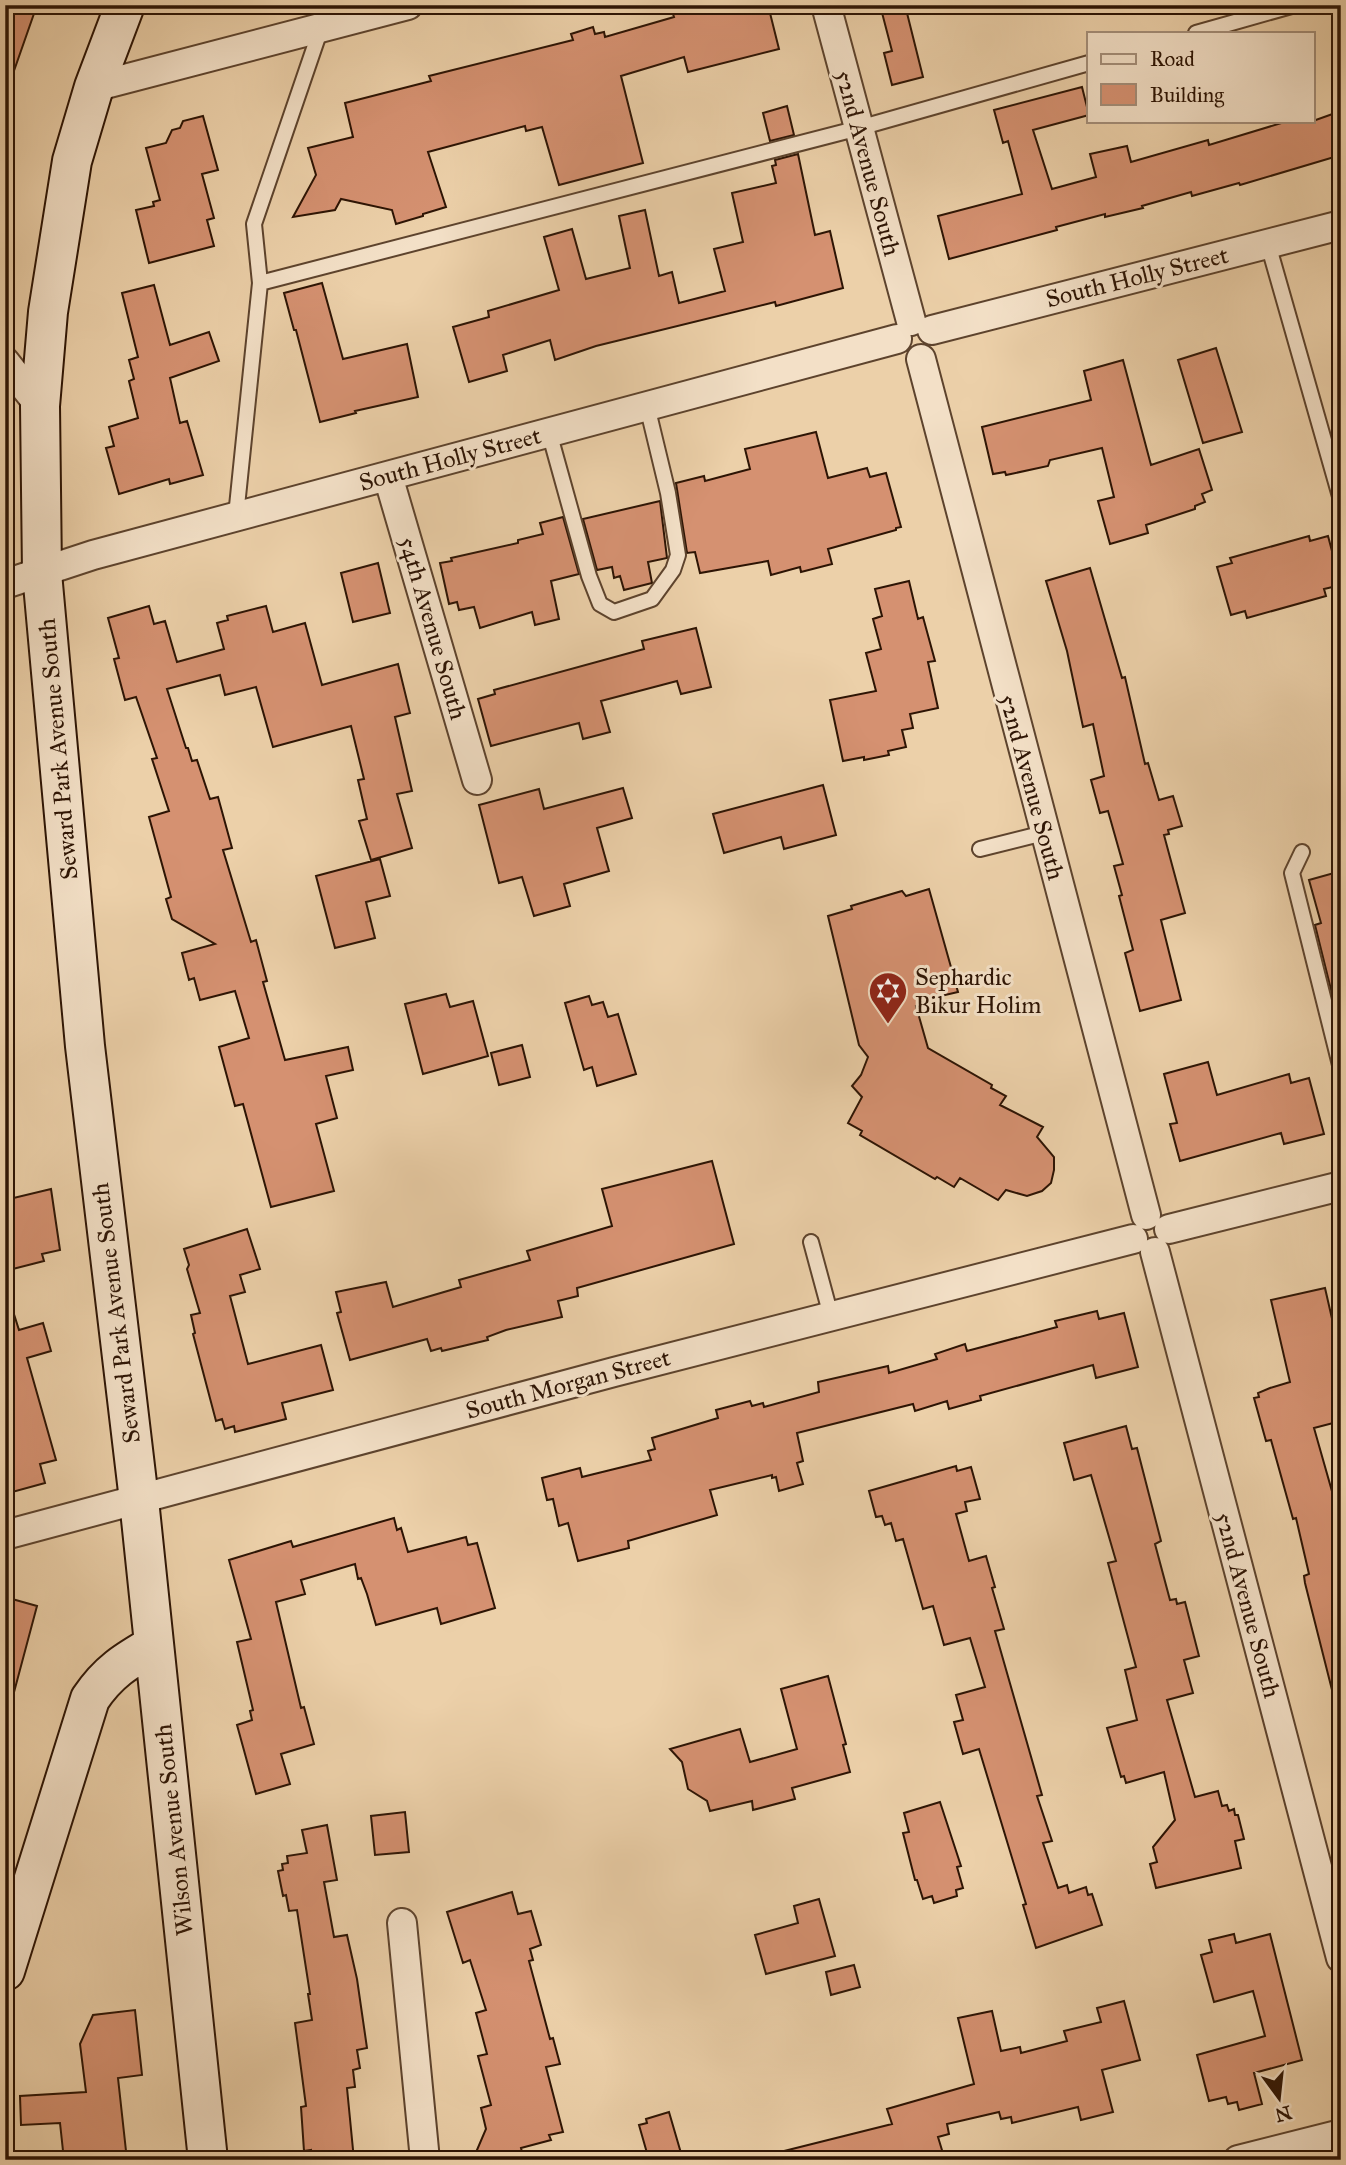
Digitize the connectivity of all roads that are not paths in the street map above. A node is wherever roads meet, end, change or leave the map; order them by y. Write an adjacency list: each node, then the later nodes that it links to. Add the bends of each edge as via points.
1 (125, 5): 8 (main road, Seward Park Avenue South)
2 (408, 5): 5 (street)
3 (826, 5): 9 (street, 52nd Avenue South)
4 (1295, 5): 6 (lane)
5 (328, 17): 8 (street); 12 (lane, via 254,224)
6 (1200, 32)
7 (1087, 64): 9 (lane)
8 (94, 86): 16 (main road, Seward Park Avenue South, via 72,161 48,312)
9 (859, 128): 12 (lane); 13 (street, 52nd Avenue South)
10 (1341, 225): 11 (street, South Holly Street)
11 (1268, 243): 13 (street, South Holly Street); 19 (lane)
12 (260, 283): 20 (lane)
13 (913, 330): 15 (street, South Holly Street); 24 (street, 52nd Avenue South, via 935,342 921,359)
14 (5, 362): 16 (street)
15 (648, 406): 17 (street, South Holly Street); 17 (lane, via 678,555 652,599 614,612 600,604 589,576)
16 (40, 407): 21 (main road, Seward Park Avenue South)
17 (549, 432): 18 (street, South Holly Street)
18 (388, 475): 20 (street, South Holly Street); 23 (street, 54th Avenue South)
19 (1341, 500)
20 (236, 516): 21 (street, South Holly Street)
21 (42, 573): 22 (street, South Holly Street); 32 (main road, Seward Park Avenue South, via 85,1046)
22 (5, 584)
23 (477, 780)
24 (1044, 833): 25 (lane); 29 (street, 52nd Avenue South)
25 (980, 849)
26 (1302, 852): 27 (lane, via 1292,873)
27 (1341, 1069)
28 (1341, 1186): 29 (street, South Morgan Street)
29 (1151, 1234): 31 (street, South Morgan Street); 36 (street, 52nd Avenue South)
30 (811, 1242): 31 (lane)
31 (831, 1316): 32 (street, South Morgan Street)
32 (139, 1500): 33 (street, South Morgan Street); 34 (main road, Wilson Avenue South)
33 (5, 1535)
34 (154, 1645): 37 (main road, via 120,1664 90,1699); 39 (main road, Wilson Avenue South)
35 (402, 1923): 40 (street)
36 (1341, 1958)
37 (5, 1971)
38 (1341, 2134): 41 (street)
39 (208, 2160)
40 (425, 2160)
41 (1238, 2160)

